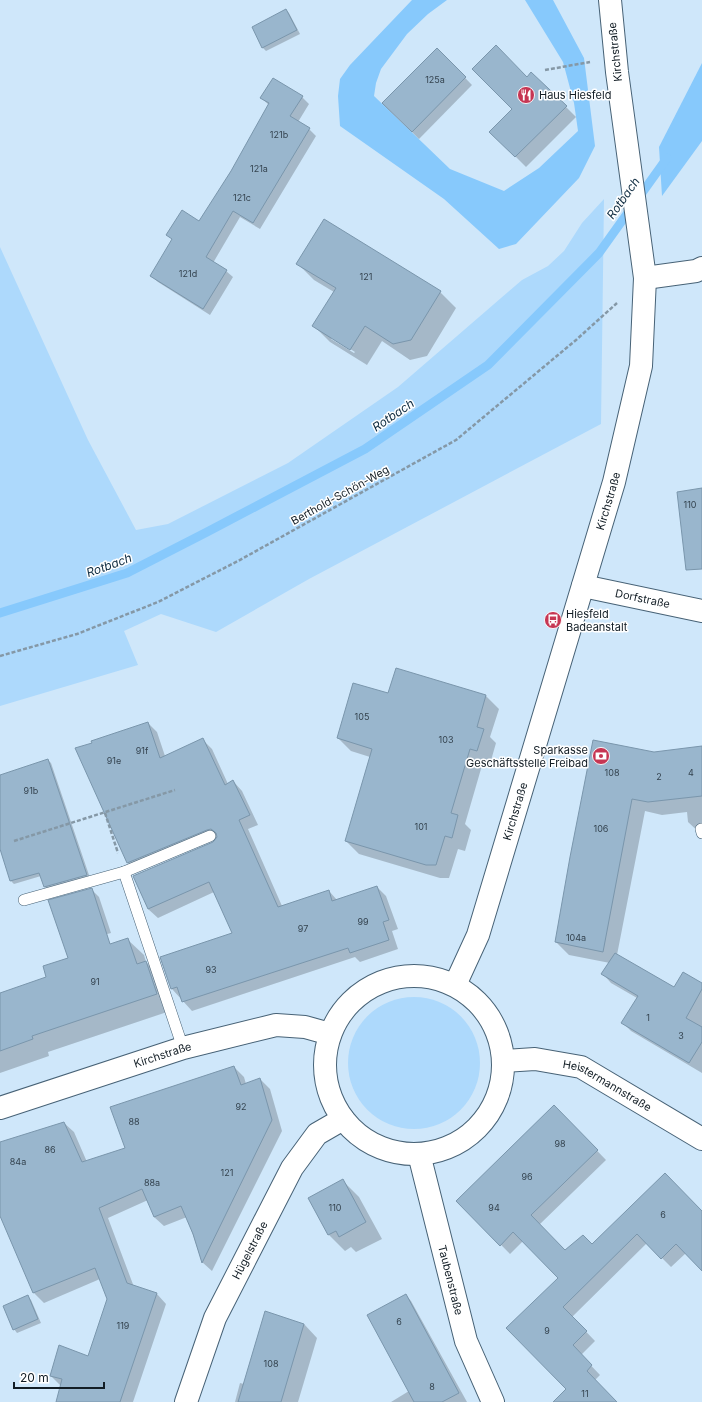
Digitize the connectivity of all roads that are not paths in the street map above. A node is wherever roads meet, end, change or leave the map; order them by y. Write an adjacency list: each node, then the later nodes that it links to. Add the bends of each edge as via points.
1 (610, 0): 3 (street, Kirchstraße, via 617,72)
2 (702, 268): 3 (street)
3 (645, 278): 4 (street, Kirchstraße, via 641,366 614,482)
4 (582, 586): 5 (street, Dorfstraße); 9 (street, Kirchstraße, via 478,935)
5 (702, 611)
6 (210, 836): 7 (lane)
7 (124, 872): 8 (lane); 11 (lane)
8 (24, 900)
9 (455, 986): 10 (street, via 426,976 396,977 368,988 345,1008); 12 (street, via 474,998 489,1016 499,1038)
10 (330, 1034): 11 (street, Kirchstraße, via 305,1027 276,1025); 14 (street, via 324,1063 329,1093)
11 (183, 1048): 13 (street, Kirchstraße)
12 (504, 1061): 15 (street, Heistermannstraße, via 535,1059 581,1067); 16 (street, via 500,1088 489,1114 470,1134 446,1148)
13 (0, 1108)
14 (343, 1118): 16 (street, via 364,1138 390,1151); 17 (street, Hügelstraße, via 317,1134 292,1168 215,1318)
15 (702, 1139)
16 (419, 1154): 18 (street, Taubenstraße, via 466,1341)
17 (186, 1402)
18 (493, 1402)

